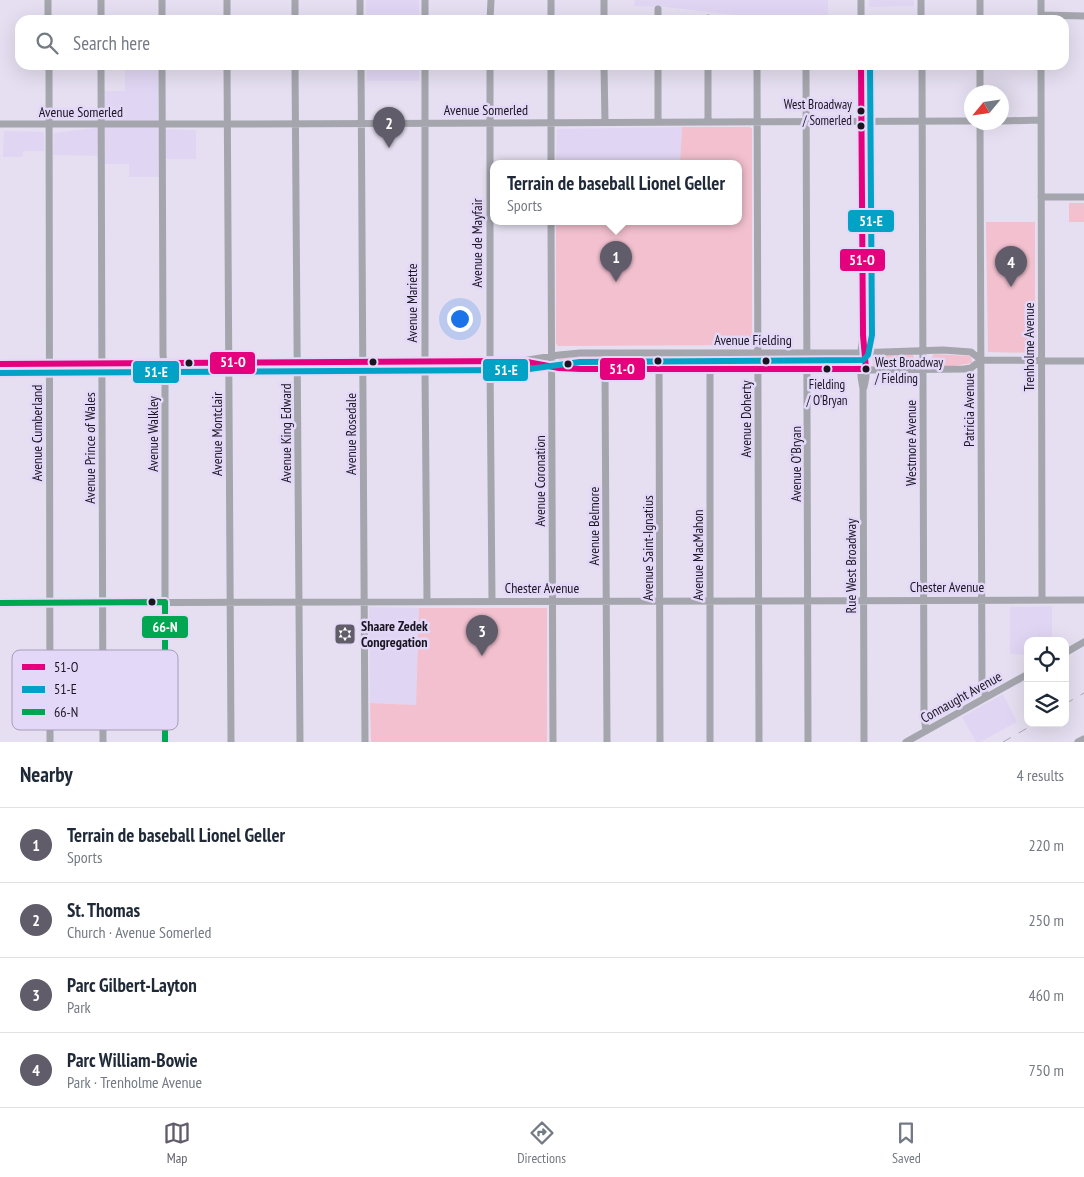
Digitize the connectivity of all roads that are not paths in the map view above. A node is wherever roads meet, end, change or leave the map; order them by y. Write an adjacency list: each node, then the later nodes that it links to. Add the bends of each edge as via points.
1 (48, 0): 16 (street)
2 (101, 0): 17 (street)
3 (162, 0): 18 (street)
4 (226, 0): 19 (street)
5 (295, 0): 20 (street)
6 (360, 0): 21 (street)
7 (425, 0): 22 (street)
8 (490, 0): 23 (street)
9 (551, 0): 24 (street)
10 (604, 0): 25 (street)
11 (861, 0): 27 (street)
12 (921, 0): 28 (street)
13 (980, 0): 29 (street)
14 (1041, 0): 30 (street)
15 (658, 9): 26 (street)
16 (48, 15)
17 (101, 15)
18 (162, 15)
19 (227, 15)
20 (295, 15)
21 (360, 15)
22 (425, 15)
23 (490, 15)
24 (551, 15)
25 (604, 15)
26 (658, 15)
27 (861, 15)
28 (922, 15)
29 (980, 15)
30 (1041, 15)
31 (1084, 16): 32 (street)
32 (1069, 17)
33 (48, 70): 69 (street, Avenue Cumberland)
34 (101, 70): 70 (street, Avenue Prince of Wales)
35 (162, 70): 71 (street, Avenue Walkley)
36 (227, 70): 66 (street, Avenue Montclair)
37 (295, 70): 67 (street, Avenue King Edward)
38 (361, 70): 68 (street, Avenue Rosedale)
39 (425, 70): 63 (street, Avenue Mariette)
40 (490, 70): 64 (street, Avenue de Mayfair)
41 (551, 70): 56 (street)
42 (604, 70): 57 (street)
43 (658, 70): 58 (street)
44 (708, 70): 59 (street)
45 (757, 70): 60 (street, Avenue Doherty)
46 (806, 70): 61 (street, Avenue O'Bryan)
47 (861, 70): 62 (street, Rue West Broadway)
48 (922, 70): 53 (street, Westmore Avenue)
49 (980, 70): 51 (street)
50 (1041, 70): 52 (street, Trenholme Avenue)
51 (980, 85)
52 (1041, 120): 55 (street); 74 (street, Trenholme Avenue)
53 (922, 121): 54 (street, Avenue Somerled); 62 (street, Avenue Somerled); 77 (street, Westmore Avenue)
54 (964, 121)
55 (1009, 121)
56 (551, 122): 57 (street, Avenue Somerled); 64 (street, Avenue Somerled); 73 (street)
57 (605, 122): 58 (street, Avenue Somerled)
58 (658, 122): 59 (street, Avenue Somerled)
59 (708, 122): 60 (street, Avenue Somerled)
60 (757, 122): 61 (street, Avenue Somerled); 81 (street, Avenue Doherty)
61 (806, 122): 62 (street, Avenue Somerled); 78 (street, Avenue O'Bryan)
62 (862, 122): 79 (street, Rue West Broadway)
63 (425, 123): 64 (street, Avenue Somerled); 68 (street, Avenue Somerled); 87 (street, Avenue Mariette)
64 (490, 123): 88 (street, Avenue de Mayfair)
65 (0, 124): 69 (street, Avenue Somerled)
66 (227, 124): 67 (street, Avenue Somerled); 71 (street, Avenue Somerled); 89 (street, Avenue Montclair)
67 (295, 124): 68 (street, Avenue Somerled); 90 (street, Avenue King Edward)
68 (361, 124): 91 (street, Avenue Rosedale)
69 (49, 125): 70 (street, Avenue Somerled); 93 (street, Avenue Cumberland)
70 (102, 125): 71 (street, Avenue Somerled); 94 (street, Avenue Prince of Wales)
71 (163, 125): 95 (street, Avenue Walkley)
72 (980, 130): 83 (street, Patricia Avenue)
73 (551, 160)
74 (1041, 197): 75 (street); 84 (street, Trenholme Avenue)
75 (1084, 197)
76 (551, 225): 82 (street, Avenue Coronation)
77 (923, 350): 79 (street, Avenue Fielding); 83 (street, Avenue Fielding, via 971,352); 103 (street, Westmore Avenue)
78 (807, 352): 79 (street, Avenue Fielding); 81 (street, Avenue Fielding); 97 (street, Avenue O'Bryan)
79 (863, 352): 102 (street, Rue West Broadway)
80 (659, 353): 81 (street, Avenue Fielding); 82 (street, Avenue Fielding); 99 (street, Avenue Saint-Ignatius)
81 (758, 353): 101 (street, Avenue Doherty)
82 (551, 356): 85 (street, Avenue Fielding); 96 (street, Avenue Coronation)
83 (981, 360): 84 (street, Avenue Fielding); 103 (street, Avenue Fielding, via 968,369); 111 (street, Patricia Avenue)
84 (1041, 360): 86 (street, Avenue Fielding); 112 (street, Trenholme Avenue)
85 (522, 361): 88 (street, Avenue Fielding); 96 (street, Avenue Fielding)
86 (1084, 361)
87 (425, 362): 88 (street, Avenue Fielding); 91 (street, Avenue Fielding); 115 (street, Avenue Mariette)
88 (490, 362): 116 (street, Avenue de Mayfair)
89 (229, 363): 90 (street, Avenue Fielding); 95 (street, Avenue Fielding); 119 (street, Avenue Montclair)
90 (298, 363): 91 (street, Avenue Fielding); 120 (street, Avenue King Edward)
91 (362, 363): 114 (street, Avenue Rosedale)
92 (0, 364): 93 (street, Avenue Fielding)
93 (50, 364): 94 (street, Avenue Fielding); 122 (street, Avenue Cumberland)
94 (103, 364): 95 (street, Avenue Fielding); 123 (street, Avenue Prince of Wales)
95 (164, 364): 118 (street, Avenue Walkley)
96 (551, 366): 98 (street, Avenue Fielding); 117 (street, Avenue Coronation)
97 (808, 368): 101 (street, Avenue Fielding); 102 (street, Avenue Fielding); 108 (street, Avenue O'Bryan)
98 (605, 369): 99 (street, Avenue Fielding); 104 (street, Avenue Belmore)
99 (660, 369): 100 (street, Avenue Fielding); 105 (street, Avenue Saint-Ignatius)
100 (710, 369): 101 (street, Avenue Fielding); 106 (street, Avenue MacMahon)
101 (758, 369): 107 (street, Avenue Doherty)
102 (863, 369): 103 (street, Avenue Fielding); 109 (street, Rue West Broadway)
103 (923, 370): 110 (street, Westmore Avenue)
104 (607, 600): 105 (street, Chester Avenue); 117 (street, Chester Avenue); 137 (street, Avenue Belmore)
105 (661, 600): 106 (street, Chester Avenue); 138 (street, Avenue Saint-Ignatius)
106 (710, 600): 107 (street, Chester Avenue); 139 (street, Avenue MacMahon)
107 (759, 600): 108 (street, Chester Avenue); 140 (street, Avenue Doherty)
108 (808, 600): 109 (street, Chester Avenue); 141 (street, Avenue O'Bryan)
109 (864, 600): 110 (street, Chester Avenue); 142 (street, Rue West Broadway)
110 (924, 600): 111 (street, Chester Avenue); 131 (street, Westmore Avenue)
111 (982, 600): 112 (street, Chester Avenue); 130 (street, Patricia Avenue, via 982,686)
112 (1042, 600): 113 (street, Chester Avenue)
113 (1084, 600)
114 (364, 601): 115 (street, Chester Avenue); 120 (street, Chester Avenue); 135 (street, Avenue Rosedale)
115 (427, 601): 116 (street, Chester Avenue)
116 (492, 601): 117 (street, Chester Avenue)
117 (553, 601): 136 (street, Avenue Coronation)
118 (165, 602): 119 (street, Chester Avenue); 123 (street, Chester Avenue); 127 (street, Avenue Walkley)
119 (231, 602): 120 (street, Chester Avenue); 133 (street, Avenue Montclair)
120 (299, 602): 134 (street, Avenue King Edward)
121 (0, 603): 122 (street, Chester Avenue)
122 (50, 603): 123 (street, Chester Avenue); 125 (street, Avenue Cumberland)
123 (103, 603): 126 (street, Avenue Prince of Wales)
124 (1084, 642): 128 (street)
125 (50, 650)
126 (103, 650)
127 (165, 650)
128 (1069, 651)
129 (1024, 676): 130 (street, Connaught Avenue)
130 (986, 697): 131 (street, Connaught Avenue)
131 (926, 730): 143 (street, Connaught Avenue)
132 (1084, 739): 144 (street)
133 (231, 742)
134 (300, 742)
135 (365, 742)
136 (553, 742)
137 (607, 742)
138 (660, 742)
139 (710, 742)
140 (759, 742)
141 (808, 742)
142 (864, 742)
143 (906, 742)
144 (1078, 742)

